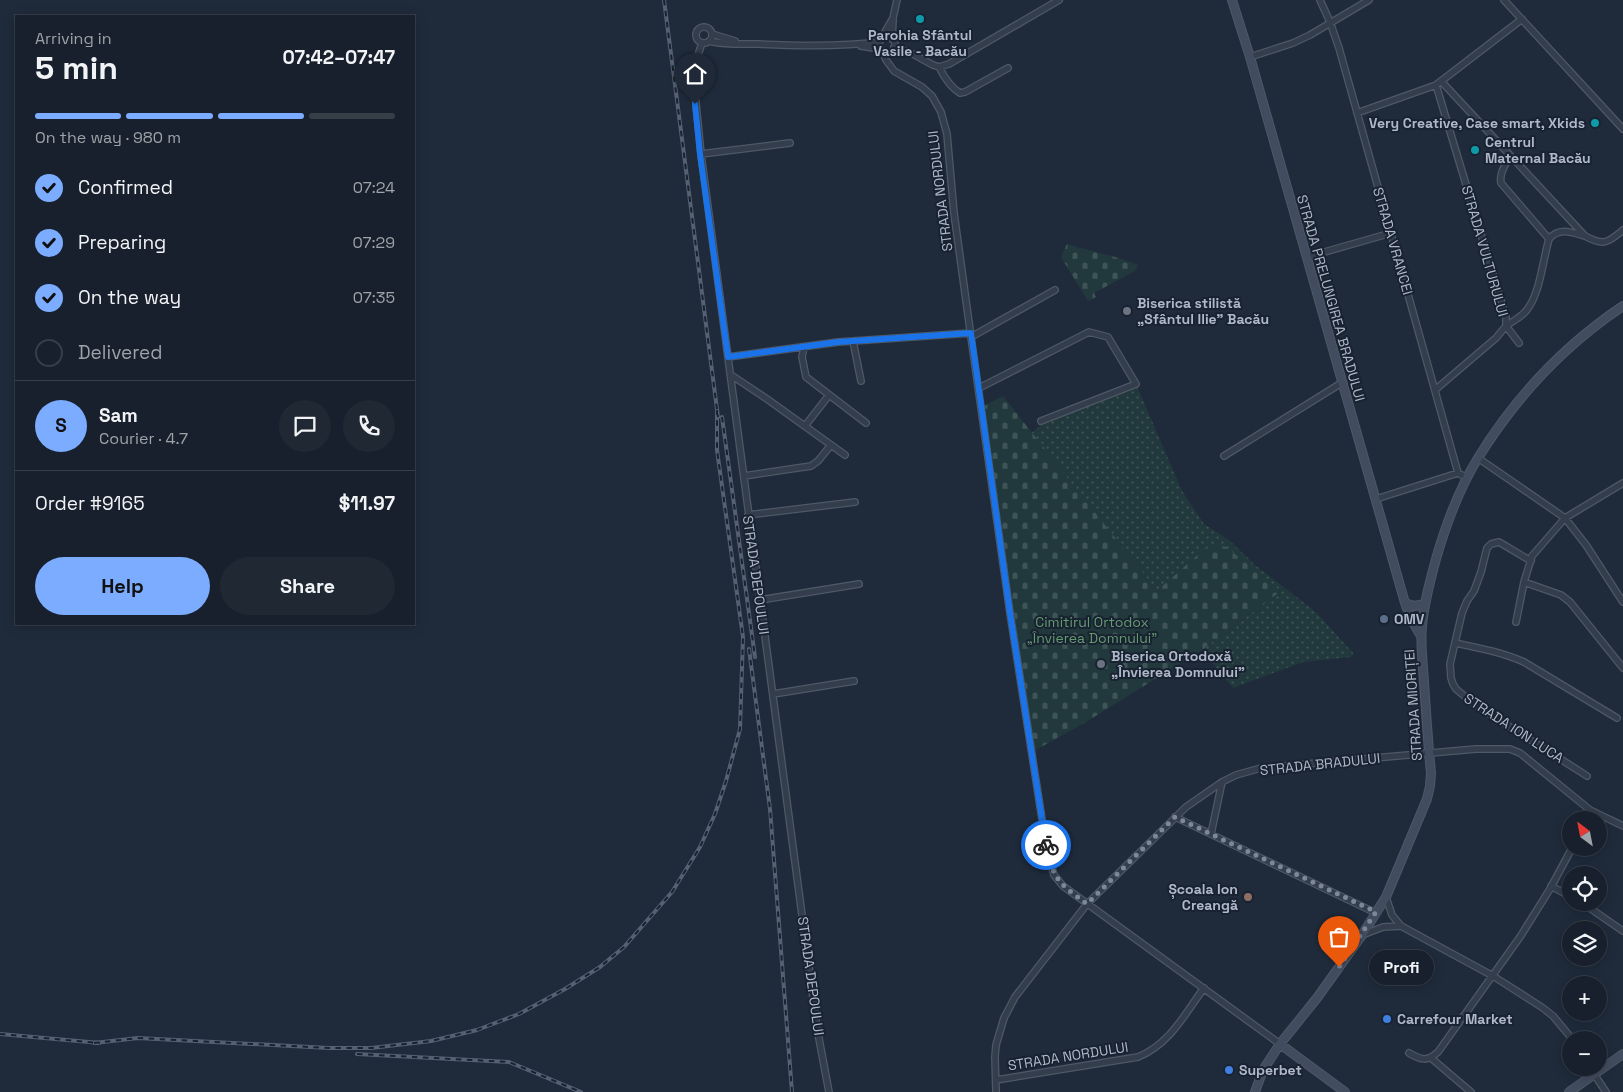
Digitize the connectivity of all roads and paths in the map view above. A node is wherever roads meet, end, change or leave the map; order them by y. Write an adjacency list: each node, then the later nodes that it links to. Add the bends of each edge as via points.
1 (897, 0): 7 (street)
2 (1059, 0): 20 (street)
3 (1232, 0): 19 (main road, STRADA PRELUNGIREA BRADULUI)
4 (1320, 0): 9 (street, STRADA VRANCEI)
5 (1370, 0): 9 (street)
6 (1504, 0): 8 (street)
7 (893, 18): 11 (street); 12 (street)
8 (1522, 18): 22 (street); 24 (street)
9 (1330, 22): 19 (street, via 1293,43); 23 (street, STRADA VRANCEI)
10 (712, 34): 13 (street, via 708,28 701,27 696,33); 14 (street); 15 (street)
11 (892, 39): 12 (street); 17 (street)
12 (880, 40): 16 (street); 18 (street)
13 (699, 41): 14 (street); 26 (street, STRADA DEPOULUI, via 694,83)
14 (709, 41): 15 (street)
15 (742, 44): 16 (street)
16 (859, 45): 18 (street)
17 (894, 47): 18 (street); 20 (street)
18 (884, 51): 36 (street, STRADA NORDULUI, via 886,60 898,74 928,91 942,112)
19 (1250, 57): 32 (main road, STRADA PRELUNGIREA BRADULUI)
20 (939, 67): 21 (street, via 946,80 960,93)
21 (1008, 68)
22 (1439, 83): 23 (street); 27 (street); 35 (street, STRADA VULTURULUI)
23 (1357, 114): 29 (street, STRADA VRANCEI)
24 (1623, 129)
25 (790, 143): 26 (street)
26 (700, 154): 40 (street, STRADA DEPOULUI)
27 (1510, 156): 30 (street); 31 (street, via 1500,183)
28 (1623, 230): 30 (street, via 1603,243)
29 (1391, 233): 32 (street); 45 (street, STRADA VRANCEI)
30 (1585, 236): 31 (street, via 1559,231)
31 (1549, 239): 35 (street, via 1541,276 1529,307)
32 (1307, 257): 43 (main road, STRADA PRELUNGIREA BRADULUI)
33 (1054, 290): 36 (street)
34 (1623, 306): 53 (main road, STRADA MIORIȚEI, via 1580,340 1535,383 1508,414)
35 (1506, 326): 38 (street); 45 (street, STRADA VULTURULUI)
36 (971, 335): 37 (street); 44 (street, STRADA NORDULUI)
37 (853, 341): 39 (street); 42 (street)
38 (1519, 343)
39 (804, 347): 40 (street); 46 (street, via 802,357 806,377)
40 (728, 357): 41 (street, STRADA DEPOULUI)
41 (731, 375): 49 (street); 55 (street, STRADA DEPOULUI)
42 (861, 380)
43 (1343, 382): 52 (street); 58 (main road, STRADA PRELUNGIREA BRADULUI)
44 (979, 388): 47 (street, via 1089,332 1108,337 1136,384); 87 (street, STRADA NORDULUI, via 1046,845 1054,875)
45 (1435, 390): 54 (street, STRADA VRANCEI)
46 (829, 395): 48 (street); 49 (street)
47 (1041, 421)
48 (866, 423)
49 (805, 426): 50 (street)
50 (831, 444): 51 (street); 55 (street, via 811,466)
51 (846, 454)
52 (1224, 456)
53 (1478, 458): 56 (main road, STRADA MIORIȚEI); 61 (street)
54 (1458, 473): 56 (street); 58 (street)
55 (744, 476): 60 (street, STRADA DEPOULUI)
56 (1467, 478): 68 (main road, STRADA MIORIȚEI, via 1450,517)
57 (1623, 483): 61 (street)
58 (1376, 498): 67 (main road, STRADA PRELUNGIREA BRADULUI)
59 (855, 502): 60 (street)
60 (748, 515): 65 (street, STRADA DEPOULUI)
61 (1565, 518): 62 (street); 66 (street)
62 (1530, 561): 63 (street); 71 (street, STRADA ION LUCA, via 1499,542 1487,548 1474,591 1462,613)
63 (1524, 582): 69 (street); 72 (street, via 1561,595 1570,602)
64 (860, 584): 65 (street)
65 (760, 600): 74 (street, STRADA DEPOULUI)
66 (1623, 602)
67 (1405, 603): 68 (main road, via 1414,606); 70 (main road, STRADA PRELUNGIREA BRADULUI)
68 (1425, 604): 70 (main road, STRADA MIORIȚEI)
69 (1516, 622)
70 (1421, 636): 76 (main road, STRADA MIORIȚEI)
71 (1455, 643): 75 (street, via 1509,656); 77 (street, STRADA ION LUCA, via 1450,664 1456,689 1474,704)
72 (1623, 668)
73 (854, 681): 74 (street)
74 (773, 694): 104 (street, STRADA DEPOULUI, via 817,1028)
75 (1617, 718)
76 (1429, 754): 78 (street, STRADA BRADULUI, via 1261,768); 79 (street, STRADA ION LUCA, via 1510,749 1520,753); 86 (main road, STRADA MIORIȚEI, via 1427,799)
77 (1587, 776)
78 (1222, 782): 80 (street, STRADA BRADULUI); 82 (street)
79 (1590, 810): 81 (street, STRADA ION LUCA)
80 (1175, 817): 82 (street); 87 (street, STRADA BRADULUI)
81 (1623, 826)
82 (1211, 834): 89 (street)
83 (1568, 856): 84 (street)
84 (1551, 886): 85 (street); 93 (street)
85 (1562, 892)
86 (1386, 897): 89 (main road, STRADA MIORIȚEI); 90 (street)
87 (1087, 904): 94 (street, STRADA NORDULUI); 103 (street, STRADA BRADULUI, via 1016,997 1004,1018 996,1045)
88 (1594, 911): 91 (street)
89 (1376, 912): 92 (main road, STRADA MIORIȚEI)
90 (1400, 926): 92 (street, via 1383,927); 93 (street)
91 (1623, 931)
92 (1362, 935): 96 (main road, STRADA MIORIȚEI)
93 (1492, 976): 95 (street, via 1554,1016); 99 (street)
94 (1204, 988): 96 (street, STRADA NORDULUI); 103 (street, STRADA NORDULUI, via 1170,1036 1150,1052 1138,1057)
95 (1566, 1031)
96 (1280, 1044): 106 (main road, STRADA MIORIȚEI, via 1263,1070); 107 (main road, STRADA NORDULUI)
97 (1409, 1053): 99 (street, via 1425,1060)
98 (1623, 1054): 100 (main road)
99 (1431, 1058): 108 (street)
100 (1607, 1062)
101 (1586, 1076): 109 (main road)
102 (1596, 1076): 110 (street)
103 (996, 1080): 105 (street, STRADA BRADULUI)
104 (829, 1092)
105 (996, 1092)
106 (1255, 1092)
107 (1345, 1092)
108 (1471, 1092)
109 (1569, 1092)
110 (1606, 1092)

